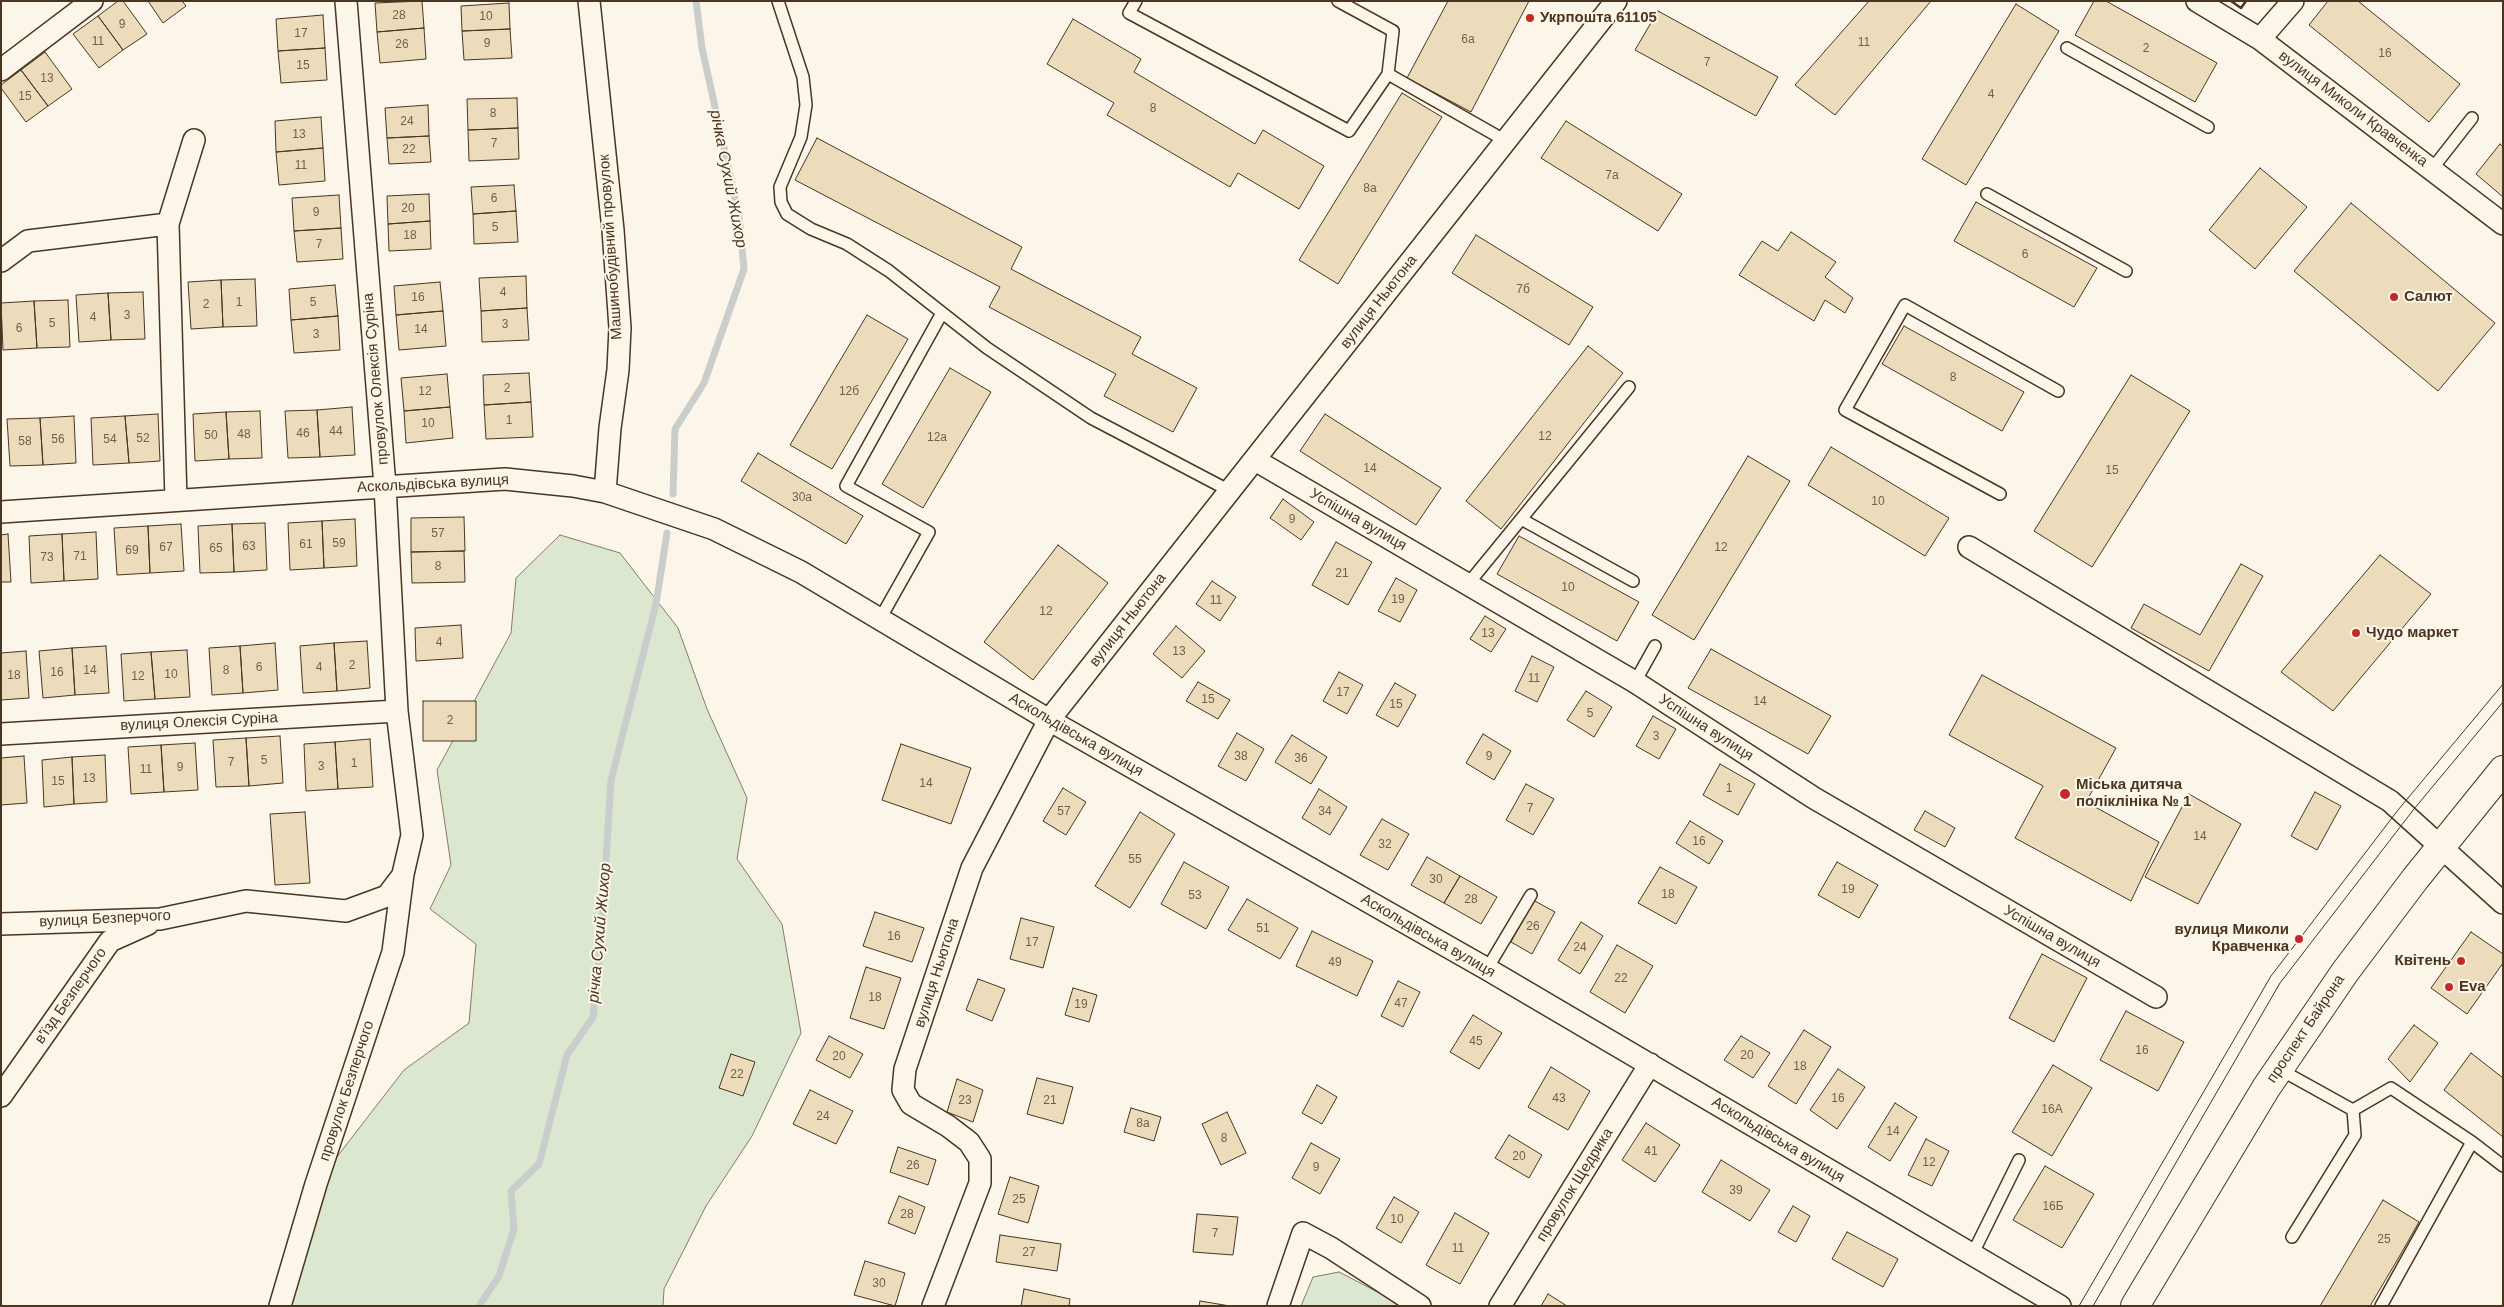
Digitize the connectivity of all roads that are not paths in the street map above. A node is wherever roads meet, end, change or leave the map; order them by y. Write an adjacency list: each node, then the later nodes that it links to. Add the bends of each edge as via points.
1 (92, 1): 12 (street)
2 (346, 1): 28 (street, провулок Олексія Суріна)
3 (589, 1): 30 (street, Машинобудівний провулок, via 620,328)
4 (778, 1): 24 (lane, via 803,77 806,105 801,137 780,187 781,202 787,214 847,244 889,271)
5 (1136, 1): 13 (lane, via 1129,13 1349,131)
6 (1338, 1): 13 (lane, via 1393,32)
7 (1616, 1): 17 (street, вулиця Ньютона)
8 (2197, 1): 10 (street, вулиця Миколи Кравченка)
9 (2293, 1): 10 (street)
10 (2260, 39): 18 (street, вулиця Миколи Кравченка)
11 (2067, 48): 15 (lane)
12 (1, 70)
13 (1388, 74): 17 (lane)
14 (2472, 118): 18 (lane)
15 (2208, 127)
16 (194, 140): 20 (street)
17 (1506, 141): 27 (street, вулиця Ньютона)
18 (2432, 169): 21 (street, вулиця Миколи Кравченка)
19 (1987, 194): 23 (lane)
20 (168, 224): 22 (street, via 28,241); 32 (street)
21 (2503, 224)
22 (1, 261)
23 (2126, 271)
24 (942, 313): 29 (lane, via 987,348 1091,418); 38 (lane, via 846,486 929,532)
25 (1629, 387): 34 (lane)
26 (2058, 391): 31 (lane, via 1905,305 1845,410)
27 (1255, 460): 29 (street, вулиця Ньютона); 37 (street, Успішна вулиця)
28 (385, 486): 30 (street, Аскольдівська вулиця, via 505,479); 32 (street, Аскольдівська вулиця); 41 (street, провулок Олексія Суріна)
29 (1230, 491): 42 (street, вулиця Ньютона)
30 (606, 492): 38 (street, Аскольдівська вулиця, via 714,528 801,572)
31 (2000, 494)
32 (176, 500): 33 (street, Аскольдівська вулиця)
33 (1, 512)
34 (1521, 520): 36 (lane); 37 (lane)
35 (1969, 547): 45 (street, via 2390,802)
36 (1633, 581)
37 (1468, 584): 40 (street, Успішна вулиця)
38 (880, 619): 42 (street, Аскольдівська вулиця)
39 (1655, 646): 40 (lane)
40 (1636, 682): 52 (street, Успішна вулиця, via 1814,798)
41 (397, 711): 43 (street, вулиця Олексія Суріна); 46 (street, провулок Олексія Суріна, via 412,835)
42 (1050, 720): 51 (street, Аскольдівська вулиця); 63 (street, вулиця Ньютона, via 972,868 905,1069 903,1090 911,1104 948,1126 968,1142 980,1159 980,1183)
43 (1, 734)
44 (2503, 770): 45 (main road, проспект Байрона)
45 (2440, 848): 48 (street); 54 (main road, проспект Байрона, via 2345,972)
46 (403, 874): 49 (street, вулиця Безперчого, via 387,896 346,911 246,902); 62 (street, провулок Безперчого, via 393,952 316,1184)
47 (1531, 895): 51 (lane)
48 (2503, 903)
49 (160, 919): 50 (street, вулиця Безперчого); 55 (street, в'їзд Безперчого, via 110,941)
50 (1, 924)
51 (1487, 969): 53 (street, Аскольдівська вулиця)
52 (2156, 997)
53 (1650, 1064): 61 (street, Аскольдівська вулиця); 66 (street, провулок Щедрика)
54 (2280, 1069): 56 (lane); 68 (main road, проспект Байрона)
55 (1, 1096)
56 (2353, 1110): 57 (lane, via 2391,1088); 60 (lane, via 2355,1135)
57 (2472, 1142): 59 (lane); 69 (lane)
58 (2019, 1160): 61 (lane)
59 (2503, 1166)
60 (2292, 1237)
61 (1972, 1254): 67 (street, Аскольдівська вулиця)
62 (280, 1306)
63 (933, 1306)
64 (1278, 1306): 65 (street, via 1303,1233)
65 (1420, 1306)
66 (1500, 1306)
67 (2060, 1306)
68 (2135, 1306)
69 (2381, 1306)

